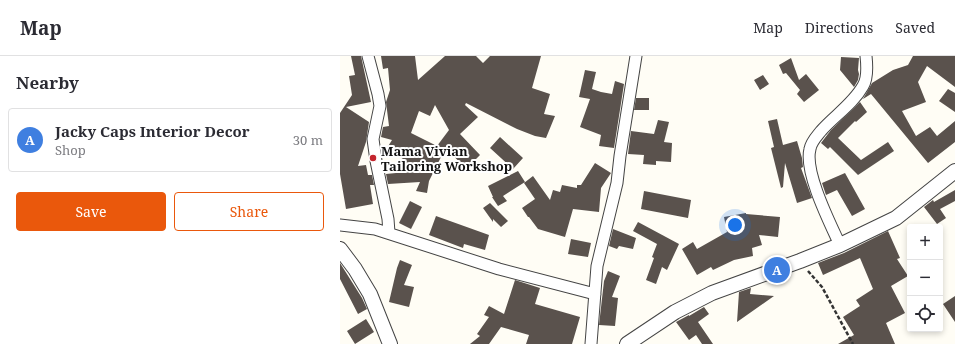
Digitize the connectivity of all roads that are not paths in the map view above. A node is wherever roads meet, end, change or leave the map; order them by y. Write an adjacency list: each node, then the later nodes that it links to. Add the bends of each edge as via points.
1 (368, 56): 6 (street, via 380,106 373,139)
2 (636, 56): 9 (street, via 617,183 597,266)
3 (866, 56): 7 (street, via 864,86 814,139 809,149 814,185)
4 (955, 171): 7 (street, via 896,218)
5 (340, 225): 6 (street)
6 (389, 233): 9 (street, via 499,269)
7 (840, 245): 12 (street, via 712,292 675,312)
8 (340, 249): 10 (street, via 370,294)
9 (595, 294): 11 (street)
10 (390, 344)
11 (591, 344)
12 (627, 344)

